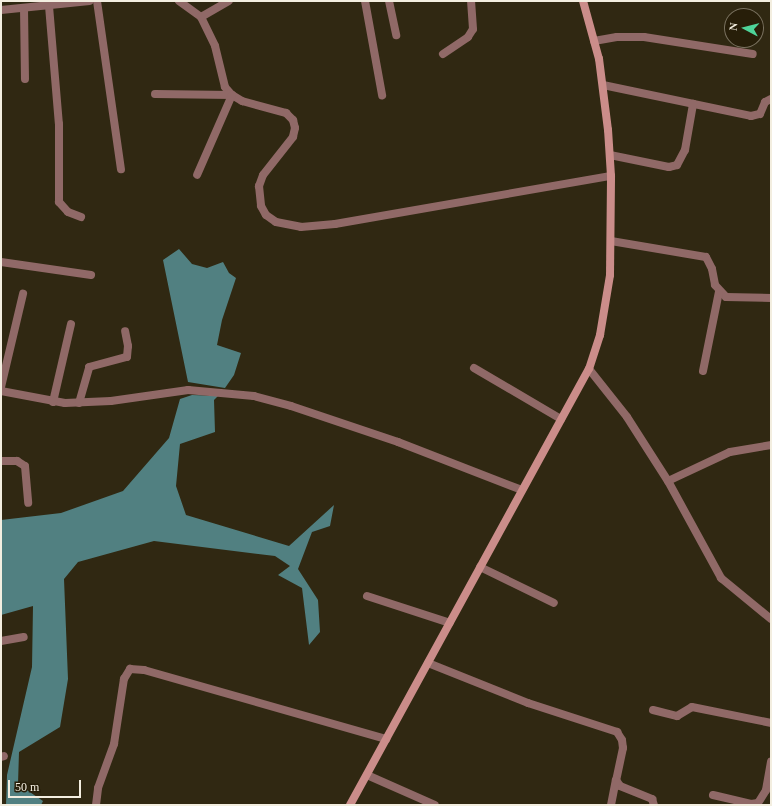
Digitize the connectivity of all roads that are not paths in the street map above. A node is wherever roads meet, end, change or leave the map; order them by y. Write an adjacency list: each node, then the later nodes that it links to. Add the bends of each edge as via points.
1 (90, 1): 9 (street)
2 (97, 1): 26 (street)
3 (179, 1): 10 (street)
4 (229, 1): 13 (street)
5 (365, 1): 22 (street)
6 (389, 1): 14 (street)
7 (470, 1): 16 (street, via 473,29 468,37)
8 (583, 1): 15 (street)
9 (46, 4): 11 (street); 29 (street, via 59,124 59,202 68,212)
10 (190, 5): 13 (street)
11 (24, 8): 12 (street); 18 (street)
12 (1, 10)
13 (201, 17): 21 (street, via 215,46 225,87)
14 (396, 35)
15 (594, 41): 17 (street, via 617,37 644,37); 19 (street)
16 (443, 54)
17 (753, 54)
18 (25, 79)
19 (603, 85): 24 (street); 25 (street)
20 (155, 94): 21 (street)
21 (232, 95): 27 (street); 28 (street, via 242,101 286,113 293,120 293,137 263,175 259,186 261,206 266,215 276,222 287,225 301,227 335,224)
22 (382, 95)
23 (771, 99): 24 (street, via 756,116)
24 (693, 104): 25 (street, via 685,150 677,165 669,167)
25 (610, 156): 28 (street)
26 (121, 169)
27 (198, 175)
28 (611, 176): 30 (street)
29 (81, 217)
30 (611, 241): 33 (street, via 706,257 710,262); 39 (street, via 606,313)
31 (1, 262): 32 (street)
32 (91, 275)
33 (719, 292): 35 (street, via 726,297); 40 (street)
34 (23, 294): 41 (street)
35 (771, 298)
36 (71, 324): 43 (street)
37 (125, 331): 44 (street, via 127,357 90,367 86,371)
38 (474, 368): 45 (street)
39 (589, 369): 45 (street); 48 (street, via 627,417)
40 (703, 371)
41 (1, 387)
42 (1, 391): 43 (street)
43 (53, 402): 44 (street)
44 (79, 403): 49 (street, via 188,390 254,396 398,442)
45 (561, 419): 49 (street)
46 (771, 445): 48 (street, via 730,452)
47 (1, 461): 50 (street, via 17,461 25,466)
48 (668, 480): 54 (street, via 721,578)
49 (522, 490): 51 (street)
50 (28, 503)
51 (480, 567): 53 (street); 55 (street)
52 (367, 596): 55 (street)
53 (554, 603)
54 (771, 619)
55 (450, 623): 58 (street)
56 (24, 637): 57 (street)
57 (1, 641)
58 (428, 662): 61 (street); 64 (street, via 528,703 617,732 623,748)
59 (653, 710): 60 (street, via 677,716 692,707)
60 (771, 723)
61 (386, 739): 63 (street); 66 (street, via 144,670 130,669 124,679 114,744 98,788)
62 (771, 762): 65 (street, via 766,790 758,803 751,804)
63 (366, 775): 67 (street); 68 (street)
64 (616, 780): 69 (street); 70 (street, via 620,786 652,799)
65 (713, 795)
66 (96, 805)
67 (350, 805)
68 (435, 805)
69 (611, 805)
70 (654, 805)

